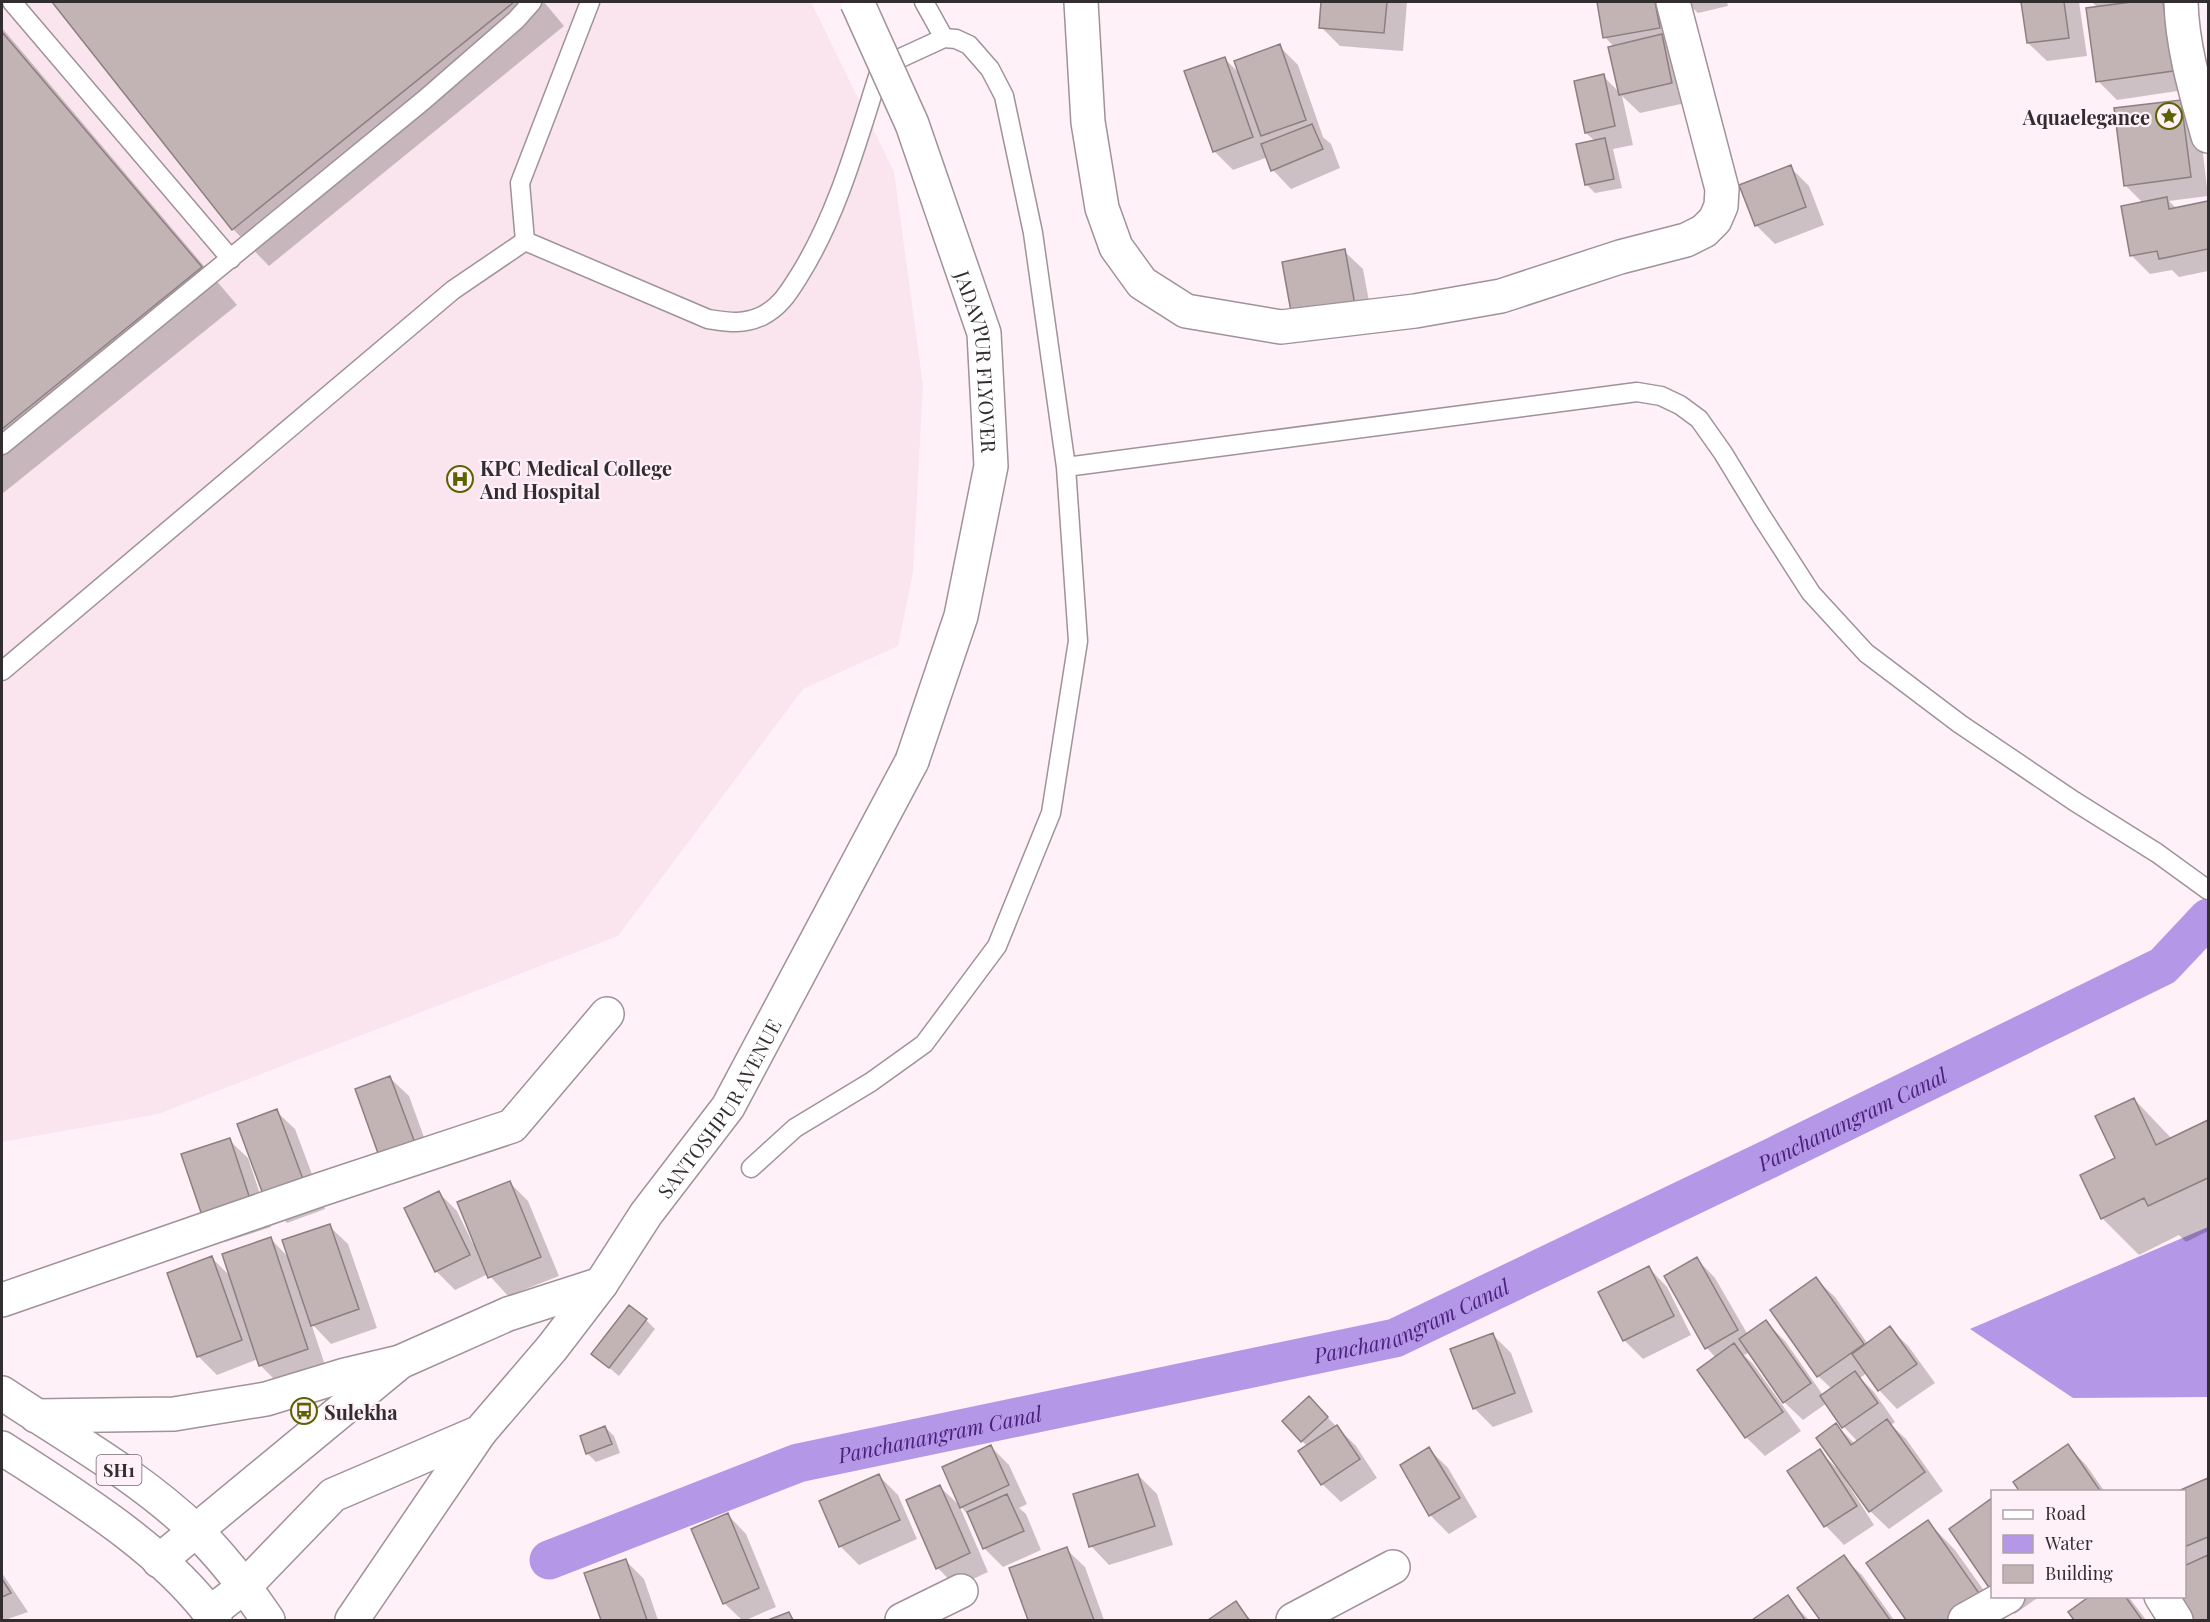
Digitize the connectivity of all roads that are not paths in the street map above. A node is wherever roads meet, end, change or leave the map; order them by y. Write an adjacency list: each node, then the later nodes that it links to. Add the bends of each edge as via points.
1 (12, 2): 12 (lane)
2 (532, 2): 12 (lane, via 424,100)
3 (590, 2): 11 (lane, via 520,183)
4 (857, 2): 17 (main road, JADAVPUR FLYOVER, bridge, via 912,124 984,333 991,466 961,616 912,761)
5 (924, 2): 9 (lane)
6 (1081, 2): 7 (main road, via 1088,122 1102,208 1116,248 1142,282 1186,311 1281,327 1501,296 1686,240 1704,231 1715,220 1722,189)
7 (1673, 2)
8 (2181, 2): 10 (main road, via 2183,31)
9 (944, 38): 11 (lane, via 881,67 843,187 815,251 783,301 762,316 736,323 708,319); 14 (lane, via 969,45 990,69 1004,96 1033,233)
10 (2208, 136)
11 (525, 241): 15 (lane, via 453,290)
12 (231, 259): 13 (lane)
13 (2, 445)
14 (1066, 467): 16 (lane, via 1637,392 1661,396 1699,419 1811,593 1866,653 1960,724); 19 (lane, via 1076,652 1052,813 997,946 924,1044 795,1128)
15 (2, 671)
16 (2206, 888)
17 (825, 926): 20 (main road, SANTOSHPUR AVENUE, via 728,1107 646,1214)
18 (607, 1014): 21 (main road, via 512,1126)
19 (752, 1168)
20 (601, 1284): 22 (main road, via 508,1314); 25 (main road, SANTOSHPUR AVENUE)
21 (2, 1300)
22 (400, 1362): 24 (main road, via 266,1399 174,1414); 27 (main road)
23 (2, 1393): 24 (main road, SH1)
24 (36, 1416): 27 (main road, SH1, via 149,1491)
25 (480, 1432): 30 (main road, via 333,1495); 36 (main road, SANTOSHPUR AVENUE)
26 (2, 1448): 28 (main road, SH1, via 91,1506)
27 (196, 1532): 28 (main road); 30 (main road, SH1)
28 (159, 1561): 34 (main road, SH1)
29 (1393, 1567): 38 (main road)
30 (245, 1586): 34 (main road); 35 (main road, SH1)
31 (961, 1592): 37 (main road)
32 (2004, 1598): 39 (main road)
33 (2162, 1598): 40 (main road)
34 (208, 1618)
35 (268, 1620)
36 (352, 1620)
37 (902, 1620)
38 (1293, 1620)
39 (1965, 1620)
40 (2176, 1620)

